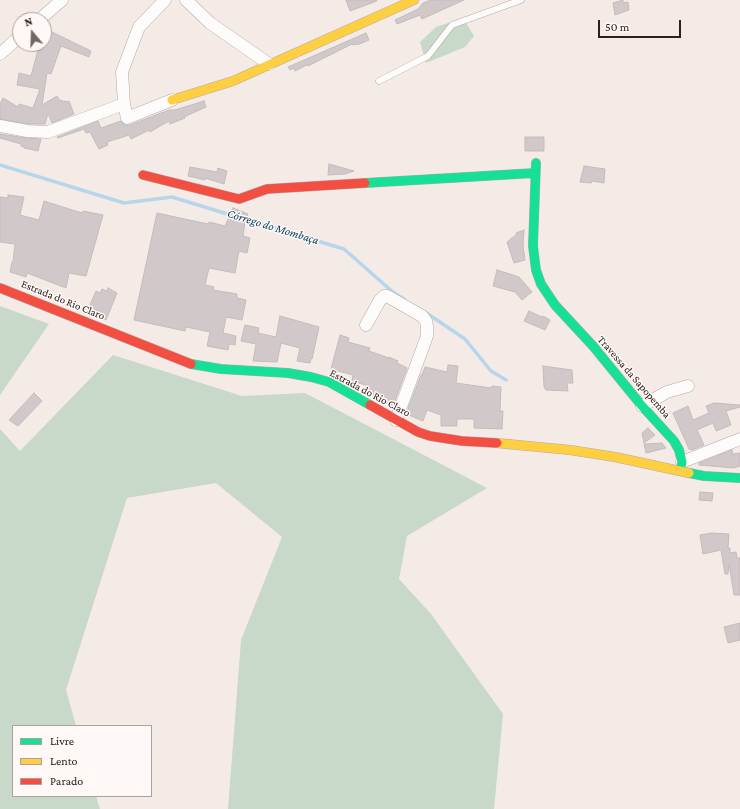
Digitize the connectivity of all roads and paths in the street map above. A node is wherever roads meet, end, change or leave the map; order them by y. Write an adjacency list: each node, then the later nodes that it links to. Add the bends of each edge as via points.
1 (62, 0): 6 (street)
2 (165, 0): 12 (street, via 139,27 122,72)
3 (186, 0): 9 (street, via 210,23)
4 (414, 0): 9 (street)
5 (521, 0): 10 (lane, via 452,25 428,56)
6 (48, 12)
7 (12, 43): 8 (street)
8 (0, 54)
9 (269, 64): 11 (street, via 202,92)
10 (379, 81)
11 (172, 100): 12 (street, via 127,118)
12 (124, 104): 13 (street, via 48,132)
13 (0, 126)
14 (536, 163): 15 (street, Travessa da Sapopemba)
15 (535, 173): 16 (street, via 267,189 239,199); 20 (street, Travessa da Sapopemba, via 533,246 536,270 541,284 555,305 593,346)
16 (143, 175)
17 (0, 288): 21 (street, Estrada do Rio Claro, via 190,364 221,369 288,373 329,382)
18 (366, 325): 21 (street, via 380,300 387,296 422,316 427,326 427,336)
19 (688, 386): 20 (street, via 667,392)
20 (642, 406): 23 (street, Travessa da Sapopemba, via 674,441 679,450)
21 (396, 420): 23 (street, Estrada do Rio Claro, via 418,432 442,439 527,445)
22 (740, 439): 23 (street)
23 (681, 466): 24 (street, Estrada do Rio Claro, via 704,476)
24 (740, 478)

